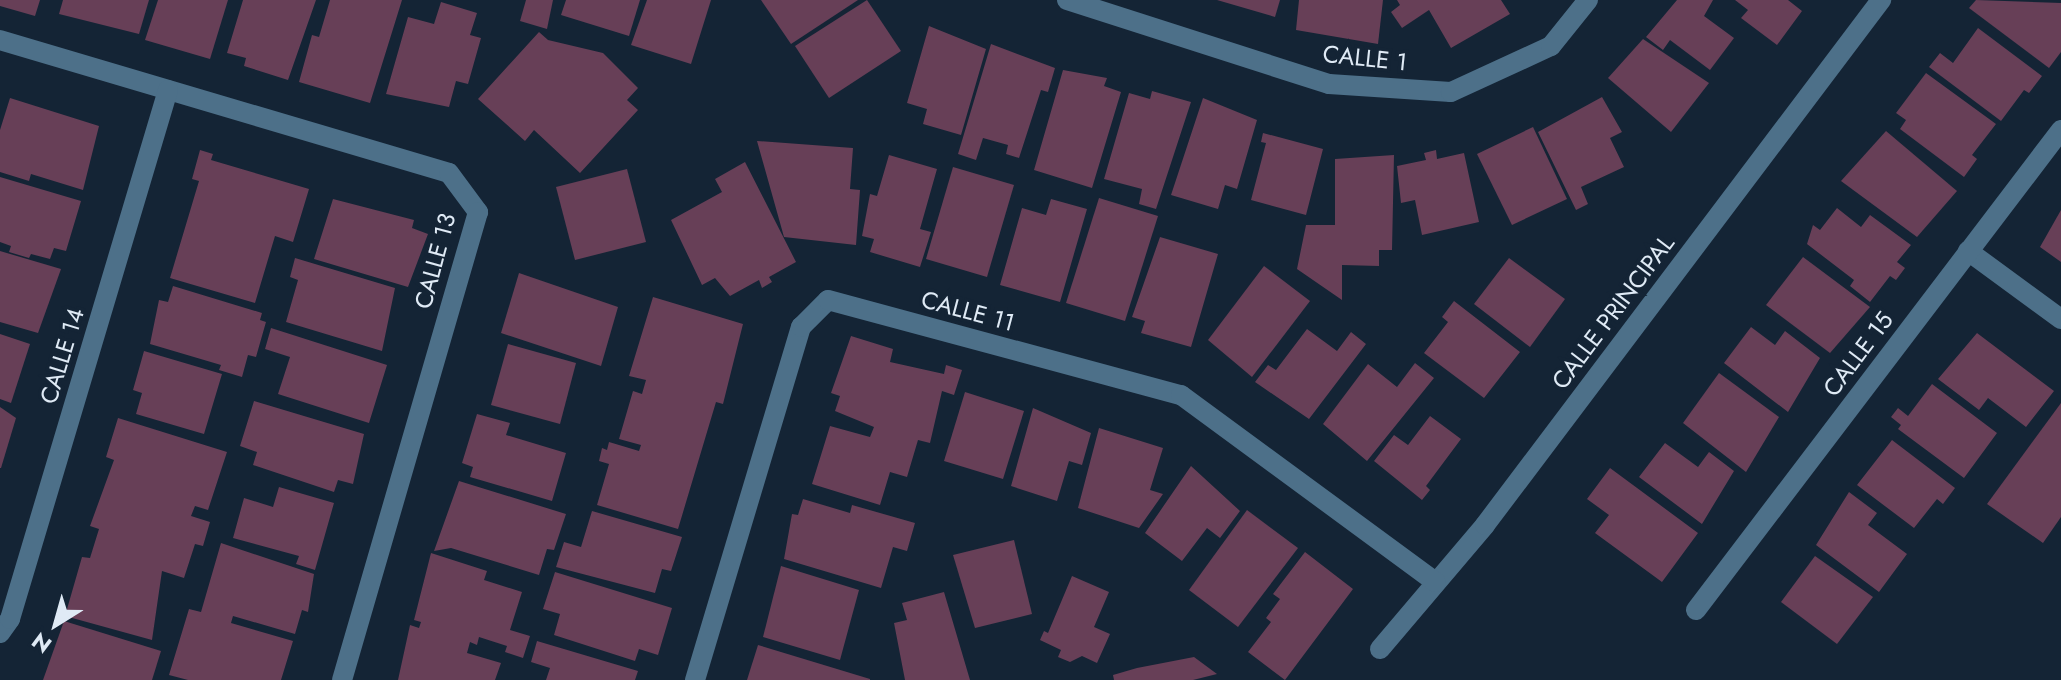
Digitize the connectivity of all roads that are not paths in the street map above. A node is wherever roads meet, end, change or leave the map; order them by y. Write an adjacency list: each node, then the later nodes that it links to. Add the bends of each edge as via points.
1 (1067, 0): 2 (street, CALLE 1, via 1329,84 1451,92 1551,46)
2 (1588, 0)
3 (1881, 0): 9 (street, CALLE PRINCIPAL)
4 (0, 40): 5 (street, CALLE 13)
5 (168, 90): 11 (street, CALLE 14, via 10,619); 13 (street, CALLE 13, via 449,173 478,212)
6 (2061, 130): 7 (street, CALLE 15)
7 (1968, 251): 8 (street); 10 (street, CALLE 15)
8 (2061, 319)
9 (1436, 582): 12 (street, CALLE PRINCIPAL); 14 (street, CALLE 11, via 1181,395 828,300 801,327)
10 (1696, 610)
11 (0, 633)
12 (1380, 649)
13 (342, 680)
14 (695, 680)

